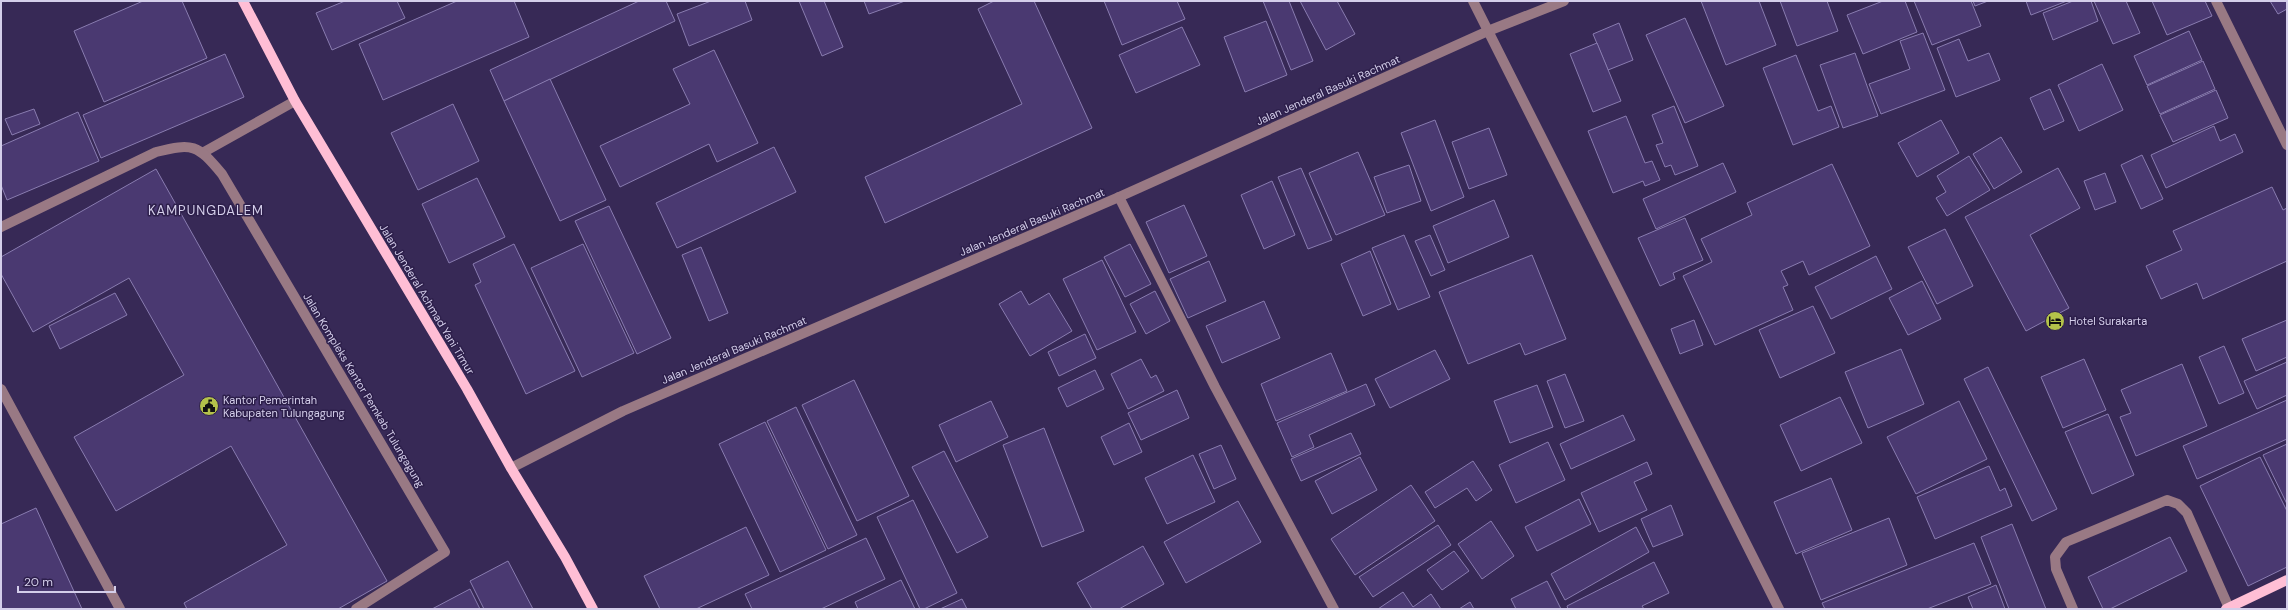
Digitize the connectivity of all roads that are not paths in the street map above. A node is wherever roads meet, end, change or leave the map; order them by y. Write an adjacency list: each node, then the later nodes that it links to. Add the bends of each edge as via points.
1 (243, 1): 6 (main road, Jalan Jenderal Achmad Yani Timur)
2 (1473, 1): 5 (street)
3 (1564, 1): 5 (street, Jalan Jenderal Basuki Rachmat)
4 (2216, 1): 7 (street)
5 (1488, 31): 9 (street, Jalan Jenderal Basuki Rachmat); 19 (street)
6 (295, 101): 8 (street); 12 (main road, Jalan Jenderal Achmad Yani Timur, via 467,389)
7 (2287, 145)
8 (204, 152): 10 (street, via 182,146 156,152); 16 (street, Jalan Kompleks Kantor Pemkab Tulungagung, via 222,174 445,552)
9 (1119, 197): 12 (street, Jalan Jenderal Basuki Rachmat, via 623,412); 18 (street, via 1215,387)
10 (1, 227)
11 (1, 389): 15 (street)
12 (511, 468): 17 (main road, Jalan Jenderal Achmad Yani Timur)
13 (2287, 580): 14 (main road)
14 (2228, 608): 20 (street, via 2187,514 2178,504 2167,500 2066,542 2055,556 2056,569)
15 (120, 609)
16 (356, 609)
17 (593, 609)
18 (1334, 609)
19 (1779, 609)
20 (2073, 609)

